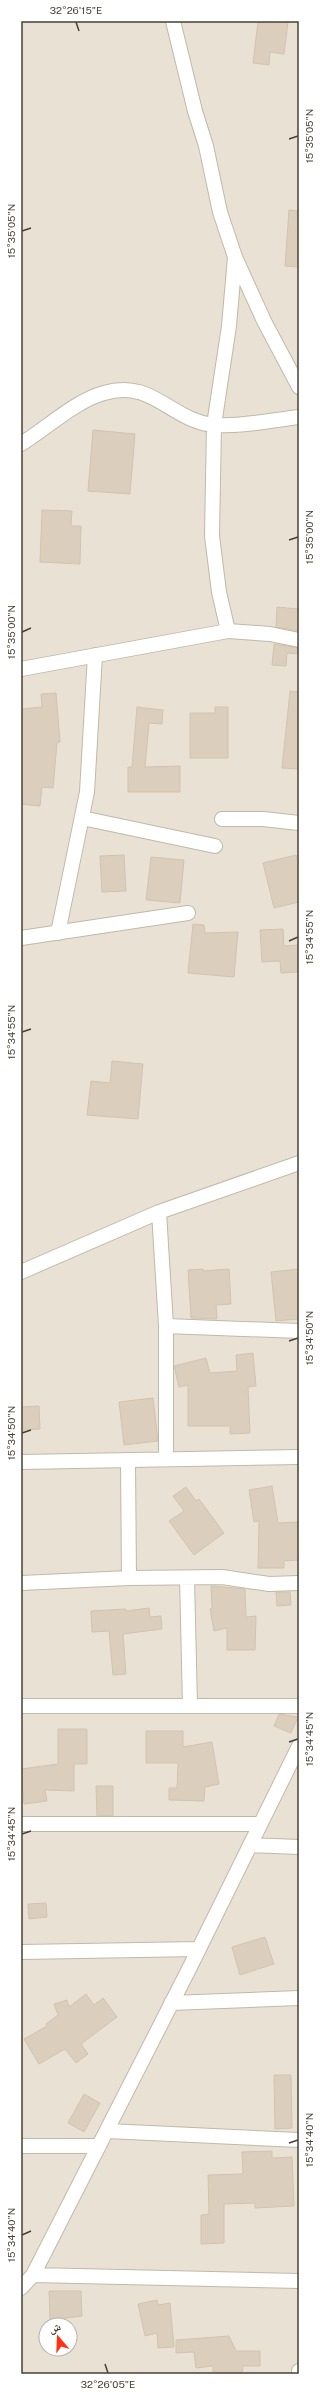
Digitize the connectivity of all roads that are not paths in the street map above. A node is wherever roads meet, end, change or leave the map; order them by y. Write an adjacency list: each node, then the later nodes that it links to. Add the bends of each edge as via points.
1 (173, 21): 2 (street, via 194,111 206,146 220,212)
2 (235, 257): 3 (street, via 264,321); 5 (street)
3 (299, 387)
4 (299, 417): 5 (street)
5 (214, 424): 6 (street, via 192,419 140,391 124,389 103,393 84,402); 7 (street, via 212,536 219,592)
6 (21, 444)
7 (228, 632): 8 (street, via 270,634); 9 (street)
8 (299, 640)
9 (95, 655): 10 (street); 11 (street)
10 (21, 668)
11 (82, 818): 14 (street); 16 (street)
12 (222, 819): 13 (street, via 262,819)
13 (299, 823)
14 (215, 846)
15 (188, 913): 16 (street)
16 (58, 933): 17 (street)
17 (21, 938)
18 (299, 1163): 19 (street)
19 (159, 1212): 20 (street); 21 (street)
20 (24, 1274)
21 (166, 1326): 22 (street); 24 (street)
22 (299, 1331)
23 (299, 1457): 24 (street)
24 (166, 1460): 25 (street)
25 (128, 1461): 26 (street); 27 (street)
26 (21, 1462)
27 (129, 1578): 28 (street); 29 (street)
28 (187, 1578): 30 (street, via 222,1577 269,1584); 32 (street)
29 (21, 1583)
30 (299, 1583)
31 (21, 1706): 32 (street)
32 (190, 1706): 33 (street)
33 (299, 1706)
34 (299, 1746): 36 (street)
35 (21, 1824): 36 (street)
36 (260, 1824): 37 (street)
37 (250, 1845): 38 (street); 39 (street)
38 (299, 1847)
39 (199, 1949): 40 (street); 42 (street)
40 (21, 1952)
41 (299, 1998): 42 (street)
42 (172, 2003): 43 (street)
43 (107, 2131): 44 (street); 46 (street)
44 (299, 2140)
45 (21, 2146): 46 (street)
46 (99, 2146): 47 (street)
47 (34, 2275): 48 (street); 49 (street)
48 (299, 2281)
49 (21, 2288)

